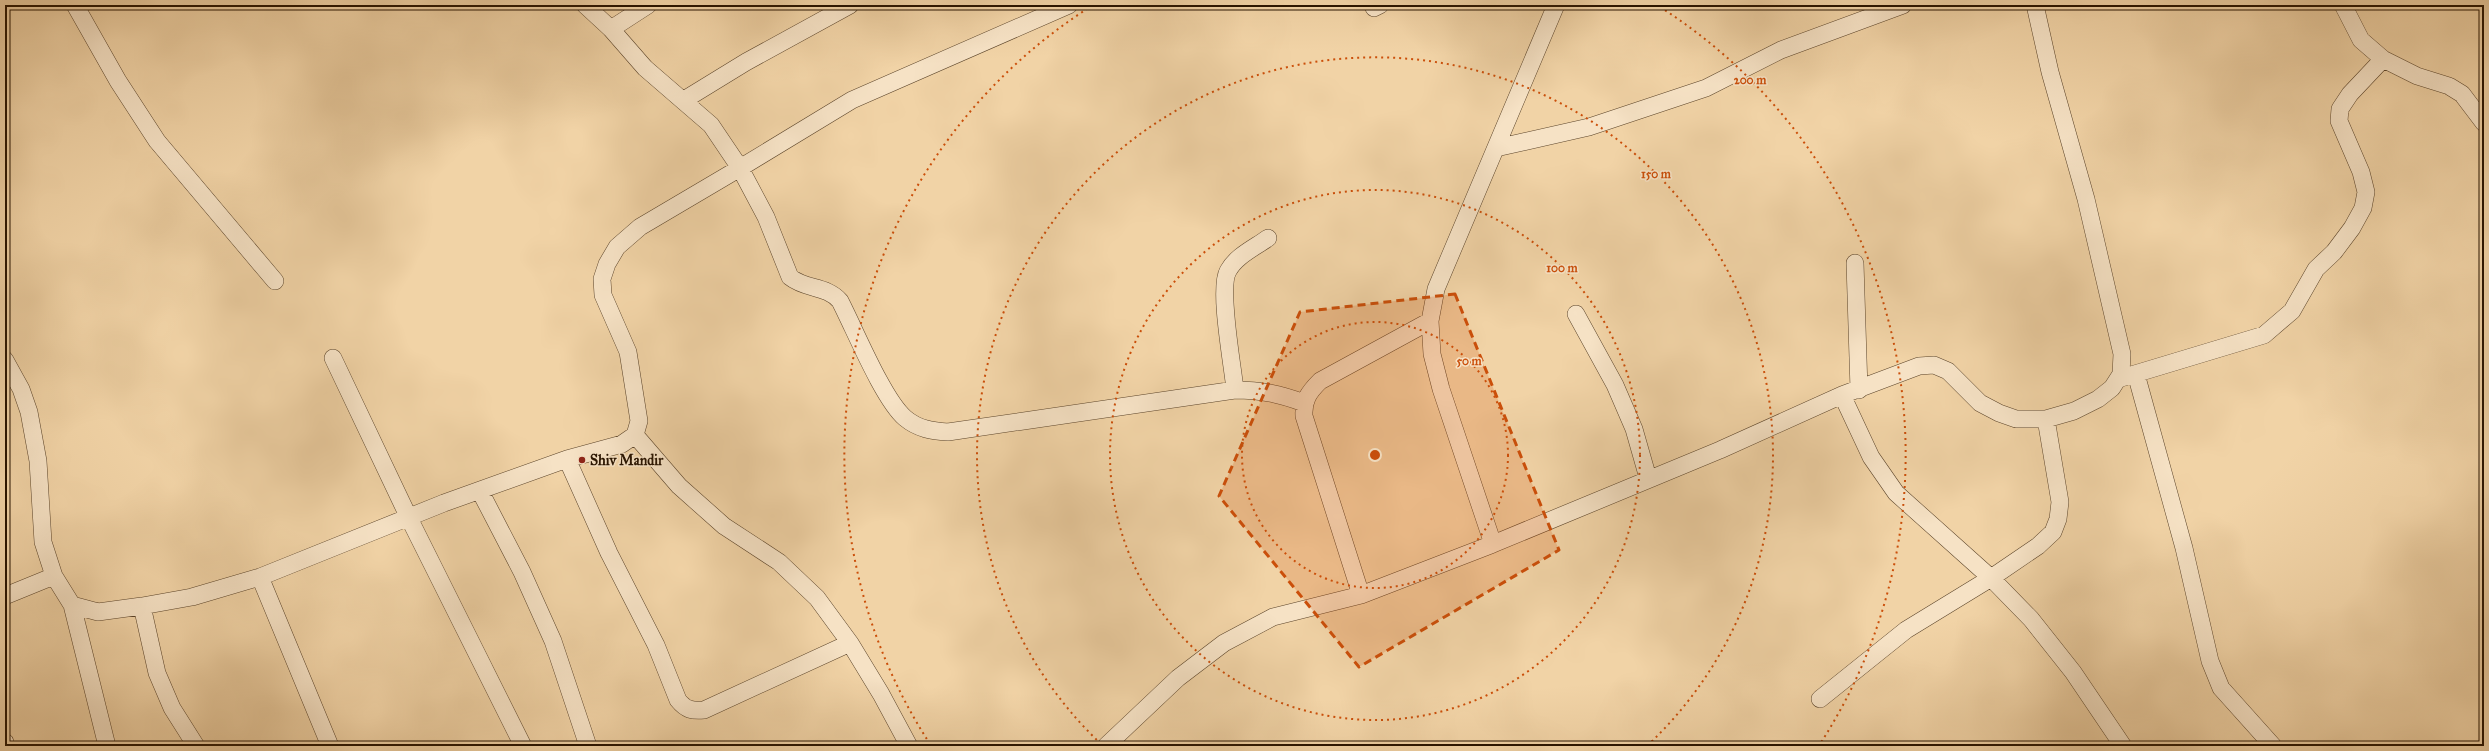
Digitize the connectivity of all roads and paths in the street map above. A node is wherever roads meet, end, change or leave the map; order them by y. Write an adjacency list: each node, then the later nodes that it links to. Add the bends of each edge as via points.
1 (75, 5): 18 (street, via 118,81 157,141)
2 (585, 5): 10 (street)
3 (648, 5): 10 (street)
4 (850, 5): 12 (street, via 746,62)
5 (1069, 5): 15 (street, via 852,100)
6 (1556, 5): 14 (street)
7 (1903, 5): 14 (street, via 1781,50 1706,88 1589,127)
8 (2035, 5): 24 (street, via 2050,72 2086,199 2122,354 2122,374)
9 (2343, 5): 11 (street, via 2361,40)
10 (610, 29): 12 (street, via 645,68)
11 (2383, 60): 13 (street, via 2417,76 2449,86 2462,94); 23 (street, via 2350,94 2340,109 2339,121 2361,172 2366,192 2363,208 2334,252 2316,269 2292,311 2264,335)
12 (684, 100): 15 (street, via 710,125)
13 (2484, 122)
14 (1496, 148): 20 (street, via 1436,289)
15 (740, 168): 25 (street, via 766,216 790,277 798,284 833,293 840,301 889,397 905,418 926,430 948,432); 30 (street, via 640,227 616,247 607,264 602,279 603,294 628,352 639,421)
16 (1268, 238): 25 (street, via 1238,258 1227,272 1224,291)
17 (1855, 263): 26 (street)
18 (275, 281)
19 (1576, 314): 32 (street, via 1615,385 1634,429)
20 (1430, 321): 28 (street, via 1320,381); 35 (street, via 1432,354 1441,389)
21 (333, 358): 34 (street)
22 (5, 360): 36 (street, via 21,388 29,412 38,461 43,542)
23 (2136, 374): 24 (street); 55 (street, via 2184,548 2210,662 2222,688)
24 (2118, 379): 29 (street, via 2112,388 2098,399 2074,411)
25 (1235, 390): 28 (street, via 1279,393)
26 (1859, 390): 27 (street); 29 (street, via 1919,366 1934,365 1948,371 1980,403 1999,414 2016,418)
27 (1842, 395): 32 (street, via 1720,450); 38 (street, via 1871,457 1896,493)
28 (1304, 403): 39 (street, via 1304,416)
29 (2046, 419): 38 (street, via 2060,502 2058,519 2053,532 2038,546)
30 (635, 435): 31 (street, via 622,444); 43 (street, via 679,486 718,521 785,567 817,598)
31 (567, 459): 33 (street); 43 (street, via 609,553 656,645 678,700 684,707 693,711 704,710)
32 (1648, 478): 35 (street)
33 (480, 491): 34 (street); 51 (street, via 522,572 553,641)
34 (409, 518): 37 (street); 50 (street)
35 (1493, 544): 39 (street)
36 (54, 576): 40 (street); 41 (street)
37 (260, 577): 42 (street, via 192,597); 49 (street)
38 (1991, 578): 44 (street, via 1906,630); 54 (street, via 2031,619 2073,672)
39 (1361, 595): 53 (street, via 1273,617 1224,643 1178,678)
40 (5, 596)
41 (72, 605): 42 (street, via 98,612); 47 (street)
42 (142, 606): 48 (street, via 157,673 172,708)
43 (850, 644): 52 (street, via 882,694)
44 (1820, 699)
45 (5, 742): 46 (street)
46 (6, 746)
47 (107, 746)
48 (196, 746)
49 (330, 746)
50 (523, 746)
51 (588, 746)
52 (909, 746)
53 (1106, 746)
54 (2123, 746)
55 (2273, 746)

